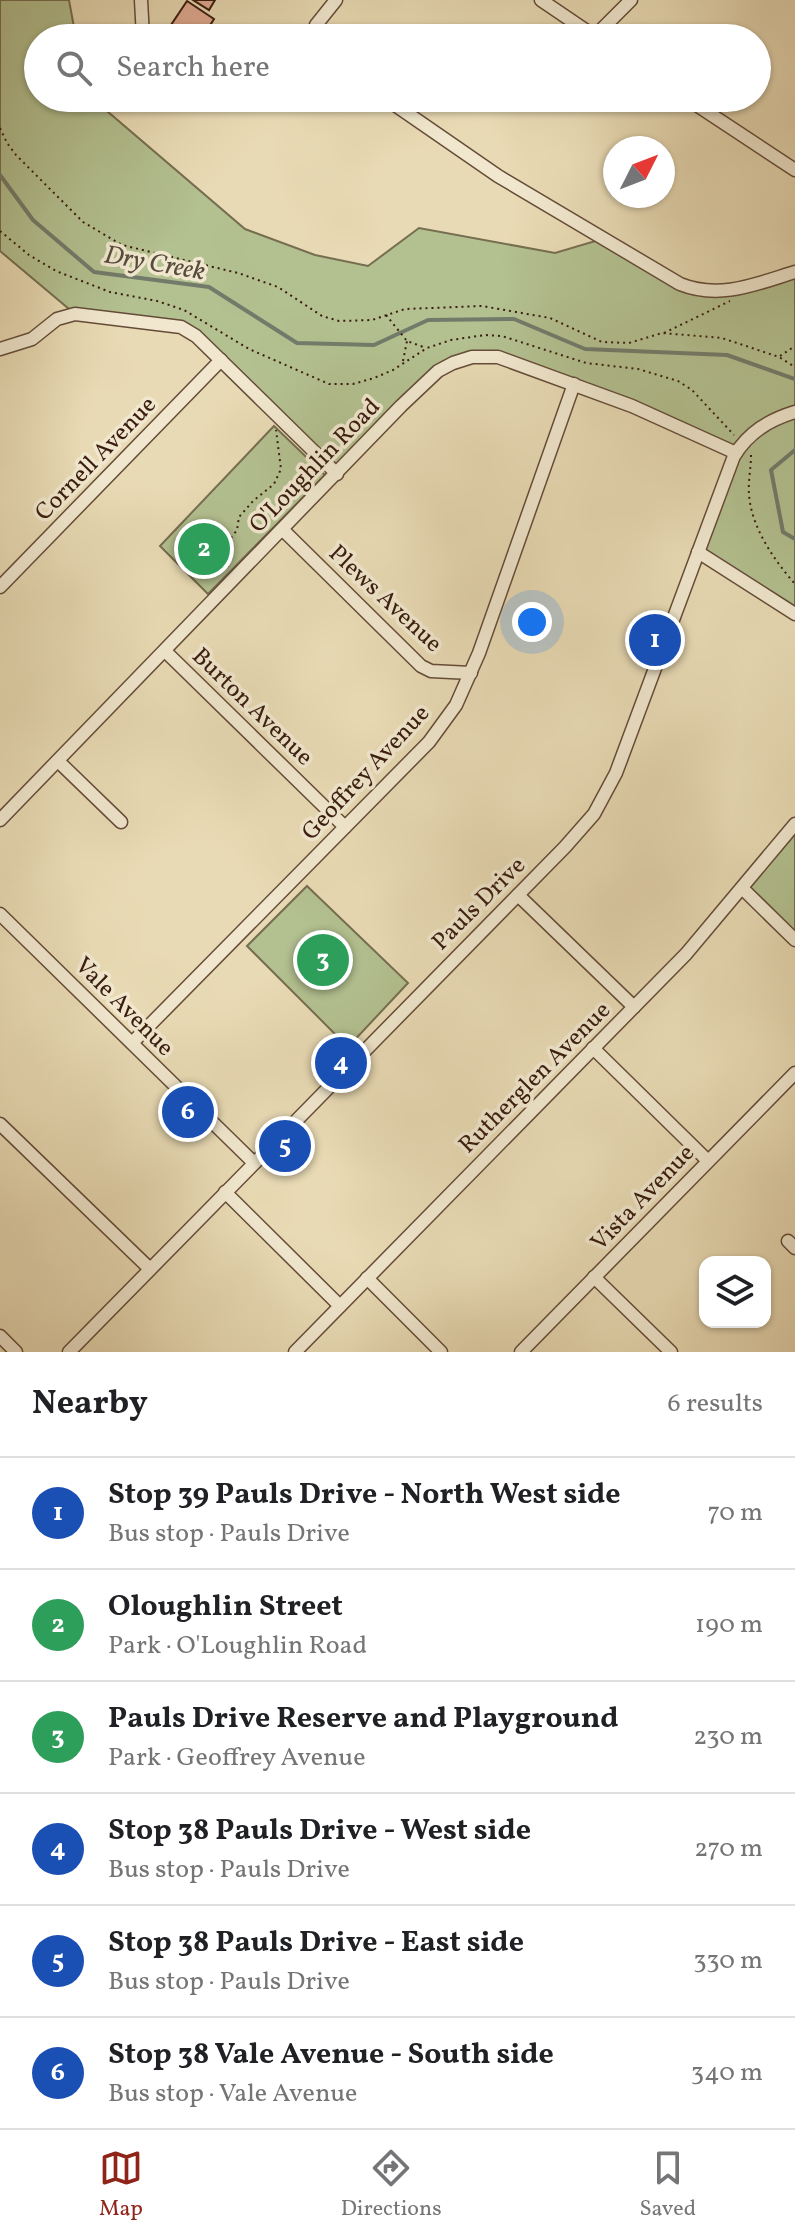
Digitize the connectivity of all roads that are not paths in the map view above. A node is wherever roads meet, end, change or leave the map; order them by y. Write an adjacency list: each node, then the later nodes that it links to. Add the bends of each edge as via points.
1 (141, 0): 5 (street)
2 (336, 0): 6 (street)
3 (541, 0): 7 (street)
4 (631, 0): 8 (street)
5 (142, 24)
6 (317, 24)
7 (577, 24)
8 (608, 24)
9 (405, 112): 12 (street, via 498,176 680,284 710,293)
10 (707, 112): 11 (street)
11 (795, 170)
12 (795, 272)
13 (0, 349): 14 (street, via 32,339 62,316 82,314 181,327)
14 (221, 360): 18 (street); 21 (street, Cornell Avenue)
15 (574, 384): 17 (street, O'Loughlin Road); 18 (street, O'Loughlin Road, via 498,357 453,363 410,397); 24 (street, Geoffrey Avenue)
16 (792, 413): 17 (street, via 761,427)
17 (739, 449): 20 (street, Pauls Drive)
18 (337, 474): 19 (street, O'Loughlin Road)
19 (283, 530): 23 (street, O'Loughlin Road); 24 (street, Plews Avenue, via 421,666)
20 (698, 552): 22 (street); 31 (street, Pauls Drive, via 606,795 581,830)
21 (0, 587)
22 (795, 614)
23 (165, 651): 25 (street, O'Loughlin Road); 29 (street, Burton Avenue)
24 (471, 673): 29 (street, Geoffrey Avenue, via 440,729)
25 (58, 761): 26 (street, O'Loughlin Road); 27 (street)
26 (0, 820)
27 (121, 822)
28 (795, 824): 30 (street, Rutherglen Avenue)
29 (345, 827): 35 (street, Geoffrey Avenue)
30 (742, 888): 33 (street); 34 (street, Rutherglen Avenue)
31 (518, 895): 34 (street); 40 (street, Pauls Drive)
32 (0, 914): 35 (street, Vale Avenue)
33 (795, 940)
34 (634, 1007): 36 (street, Rutherglen Avenue)
35 (132, 1043): 40 (street, Vale Avenue)
36 (593, 1048): 39 (street); 44 (street, Rutherglen Avenue)
37 (795, 1073): 39 (street, Vista Avenue)
38 (0, 1124): 42 (street)
39 (707, 1160): 43 (street, Vista Avenue)
40 (254, 1163): 41 (street, Pauls Drive)
41 (225, 1192): 42 (street, Pauls Drive); 45 (street)
42 (150, 1269): 48 (street, Pauls Drive)
43 (594, 1277): 51 (street, Vista Avenue); 52 (street)
44 (367, 1278): 45 (street, Rutherglen Avenue); 50 (street)
45 (340, 1306): 49 (street, Rutherglen Avenue)
46 (0, 1336): 47 (street)
47 (16, 1352)
48 (69, 1352)
49 (295, 1352)
50 (441, 1352)
51 (521, 1352)
52 (671, 1352)

